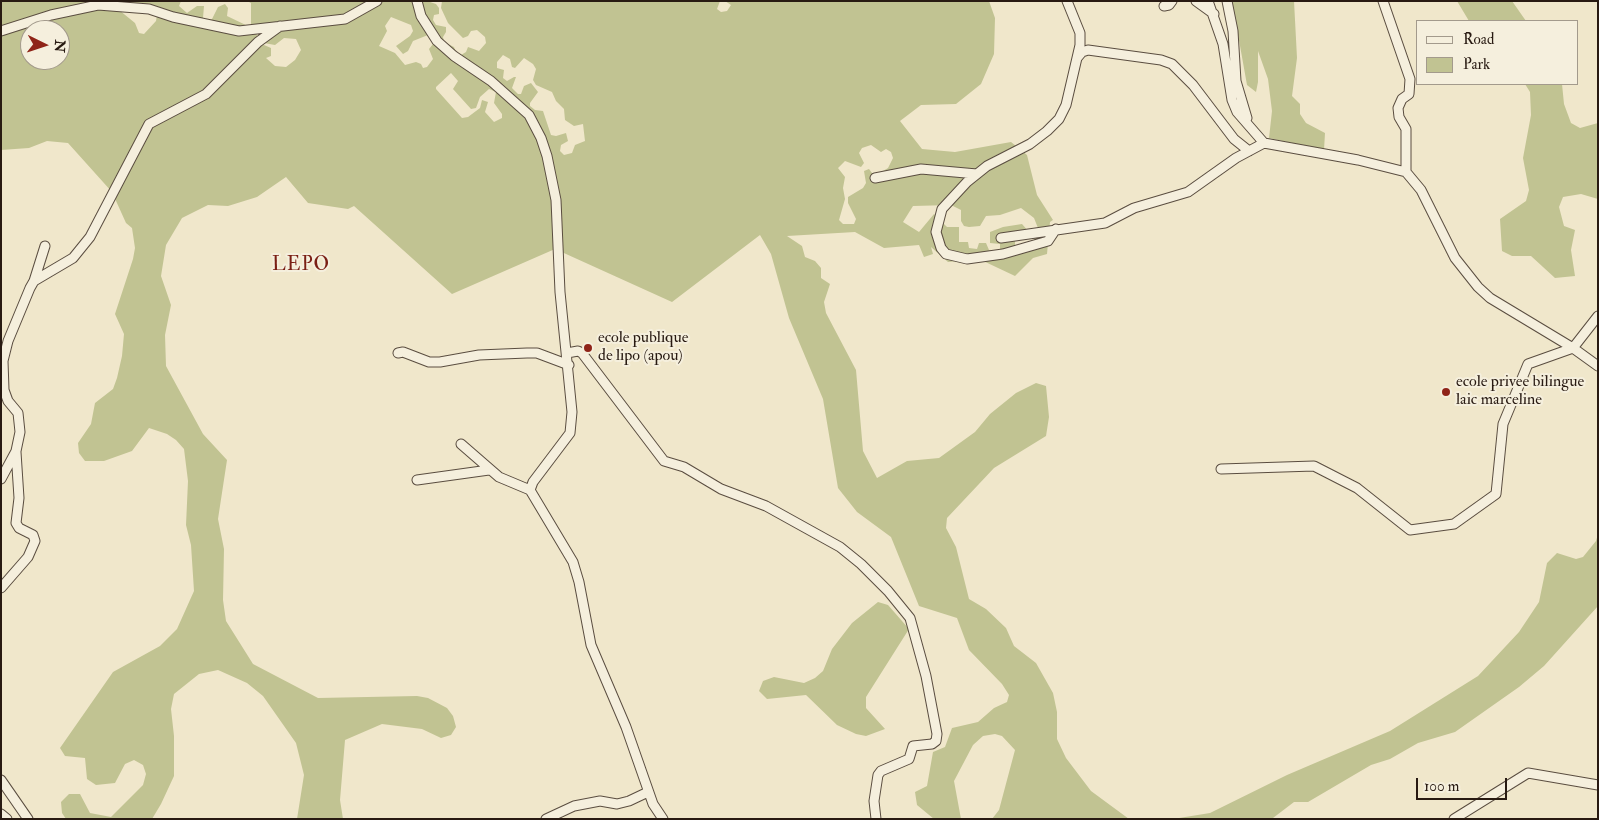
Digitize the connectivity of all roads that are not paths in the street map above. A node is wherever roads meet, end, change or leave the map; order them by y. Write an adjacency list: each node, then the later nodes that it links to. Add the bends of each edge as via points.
1 (377, 1): 9 (street, via 345,18)
2 (417, 1): 25 (street, via 421,16 437,41 520,105 541,138 556,200 560,292)
3 (1067, 1): 11 (street, via 1080,33)
4 (1196, 1): 8 (street)
5 (1208, 1): 8 (street)
6 (1227, 1): 12 (street, via 1233,31 1236,81 1242,109)
7 (1383, 1): 15 (street, via 1410,79 1409,94 1398,108 1408,144)
8 (1214, 14): 12 (street, via 1223,44 1232,100)
9 (280, 26): 10 (street, via 228,30 149,9 98,4); 21 (street, via 258,42 206,94 149,124 90,238 73,258)
10 (1, 31)
11 (1077, 58): 14 (street, via 1088,50 1172,64 1193,85 1234,139); 16 (street, via 1059,119 1030,144)
12 (1252, 130): 13 (street)
13 (1264, 144): 14 (street); 15 (street)
14 (1249, 151): 18 (street, via 1176,197 1134,208 1105,223)
15 (1406, 172): 23 (street, via 1421,190 1455,258 1478,286 1490,298)
16 (977, 174): 17 (street, via 921,169); 18 (street, via 942,209 937,220 937,239 946,254 967,259 1003,254 1048,241)
17 (874, 178)
18 (1056, 229): 19 (street)
19 (1001, 238)
20 (46, 246): 21 (street)
21 (34, 281): 29 (street, via 20,309 3,361 4,390 20,417)
22 (1598, 316): 23 (street)
23 (1573, 348): 27 (street); 30 (street, via 1528,364 1503,424 1496,494 1454,524 1410,530 1357,488 1314,466)
24 (398, 353): 26 (street, via 440,362 479,355 527,352)
25 (567, 353): 26 (street); 44 (street, via 582,353 664,461 684,467 727,492 766,506 840,548 888,591 910,618 926,676 936,741 913,746 909,759 881,771 874,802)
26 (569, 365): 34 (street, via 570,433)
27 (1598, 366)
28 (461, 444): 31 (street)
29 (16, 452): 32 (street); 35 (street, via 20,498 16,524 33,535 35,541 28,557)
30 (1221, 469)
31 (488, 470): 33 (street); 34 (street)
32 (1, 479)
33 (417, 480)
34 (530, 490): 38 (street, via 573,562 590,645 626,728)
35 (1, 588)
36 (1, 780): 41 (street)
37 (1598, 785): 45 (street, via 1528,773)
38 (648, 792): 42 (street, via 623,802 600,801 574,806); 43 (street)
39 (1, 814): 40 (street)
40 (7, 819)
41 (28, 819)
42 (546, 819)
43 (663, 819)
44 (876, 819)
45 (1454, 819)

